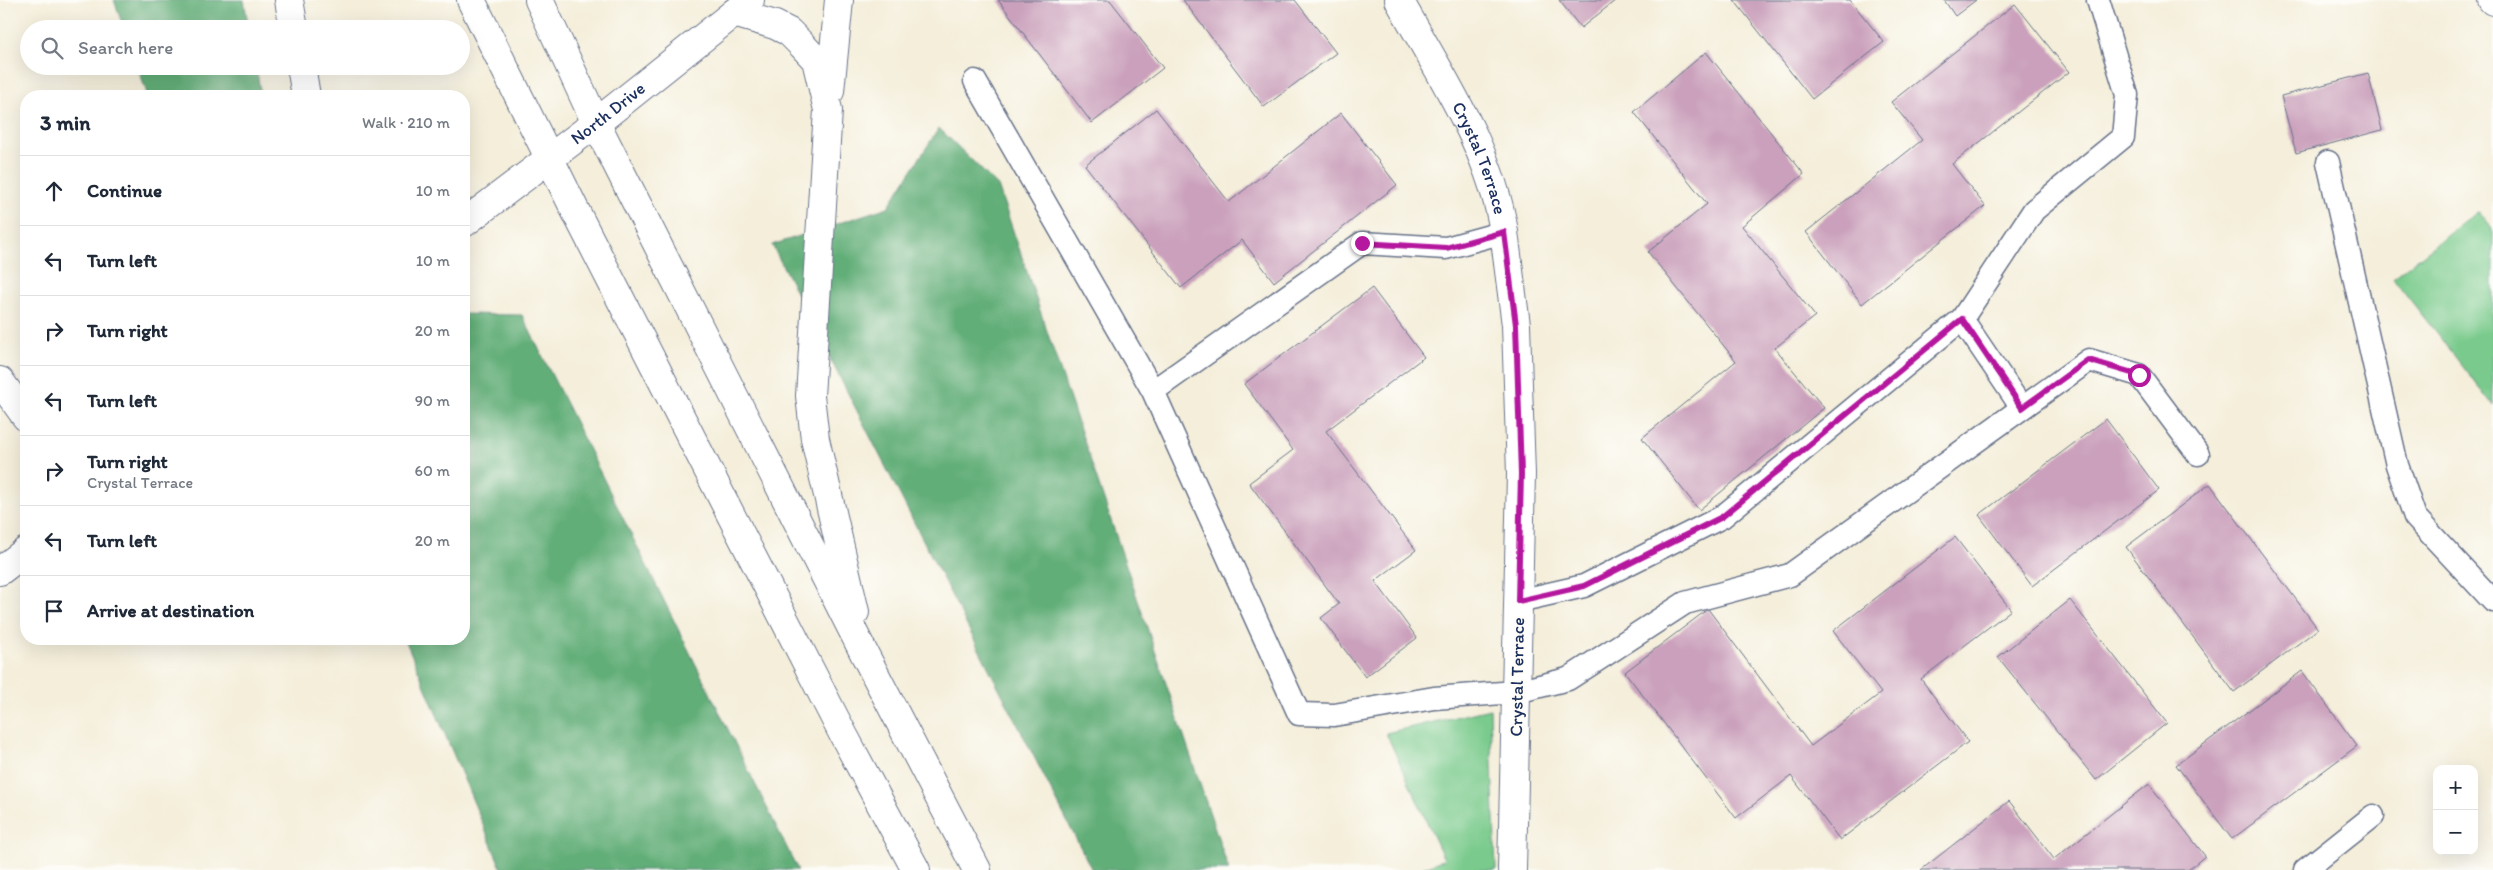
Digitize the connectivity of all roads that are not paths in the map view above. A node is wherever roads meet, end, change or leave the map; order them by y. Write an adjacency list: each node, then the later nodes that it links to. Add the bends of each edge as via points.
1 (289, 0): 8 (main road)
2 (471, 0): 14 (main road)
3 (539, 0): 13 (main road)
4 (839, 0): 12 (main road)
5 (1399, 0): 17 (main road, Crystal Terrace, via 1478,143)
6 (2098, 0): 18 (lane, via 2127,95 2123,137 2034,210)
7 (742, 7): 12 (main road, via 789,32 816,60); 13 (main road, North Drive)
8 (292, 20)
9 (302, 75): 11 (main road)
10 (975, 82): 20 (lane)
11 (305, 90)
12 (828, 110): 28 (main road, via 810,396 814,439)
13 (596, 123): 14 (main road, North Drive); 28 (main road)
14 (548, 158): 16 (main road, North Drive); 31 (main road)
15 (2328, 162): 27 (lane, via 2397,465 2415,517)
16 (470, 218)
17 (1504, 232): 20 (lane, via 1446,248 1362,243); 26 (main road, Crystal Terrace, via 1516,325 1521,474)
18 (1962, 319): 21 (lane); 26 (lane, via 1722,517 1584,586)
19 (0, 381): 22 (main road)
20 (1153, 391): 29 (lane, via 1299,714 1334,715 1434,698)
21 (2022, 408): 23 (lane, via 2088,360 2139,375); 29 (lane, via 1790,575 1685,604 1568,679)
22 (20, 409)
23 (2198, 454)
24 (20, 556): 25 (main road)
25 (0, 571)
26 (1518, 601): 29 (main road, Crystal Terrace)
27 (2493, 601)
28 (864, 655): 32 (main road)
29 (1516, 692): 33 (main road, Crystal Terrace)
30 (2373, 816): 34 (lane)
31 (916, 870)
32 (977, 870)
33 (1512, 870)
34 (2305, 870)

